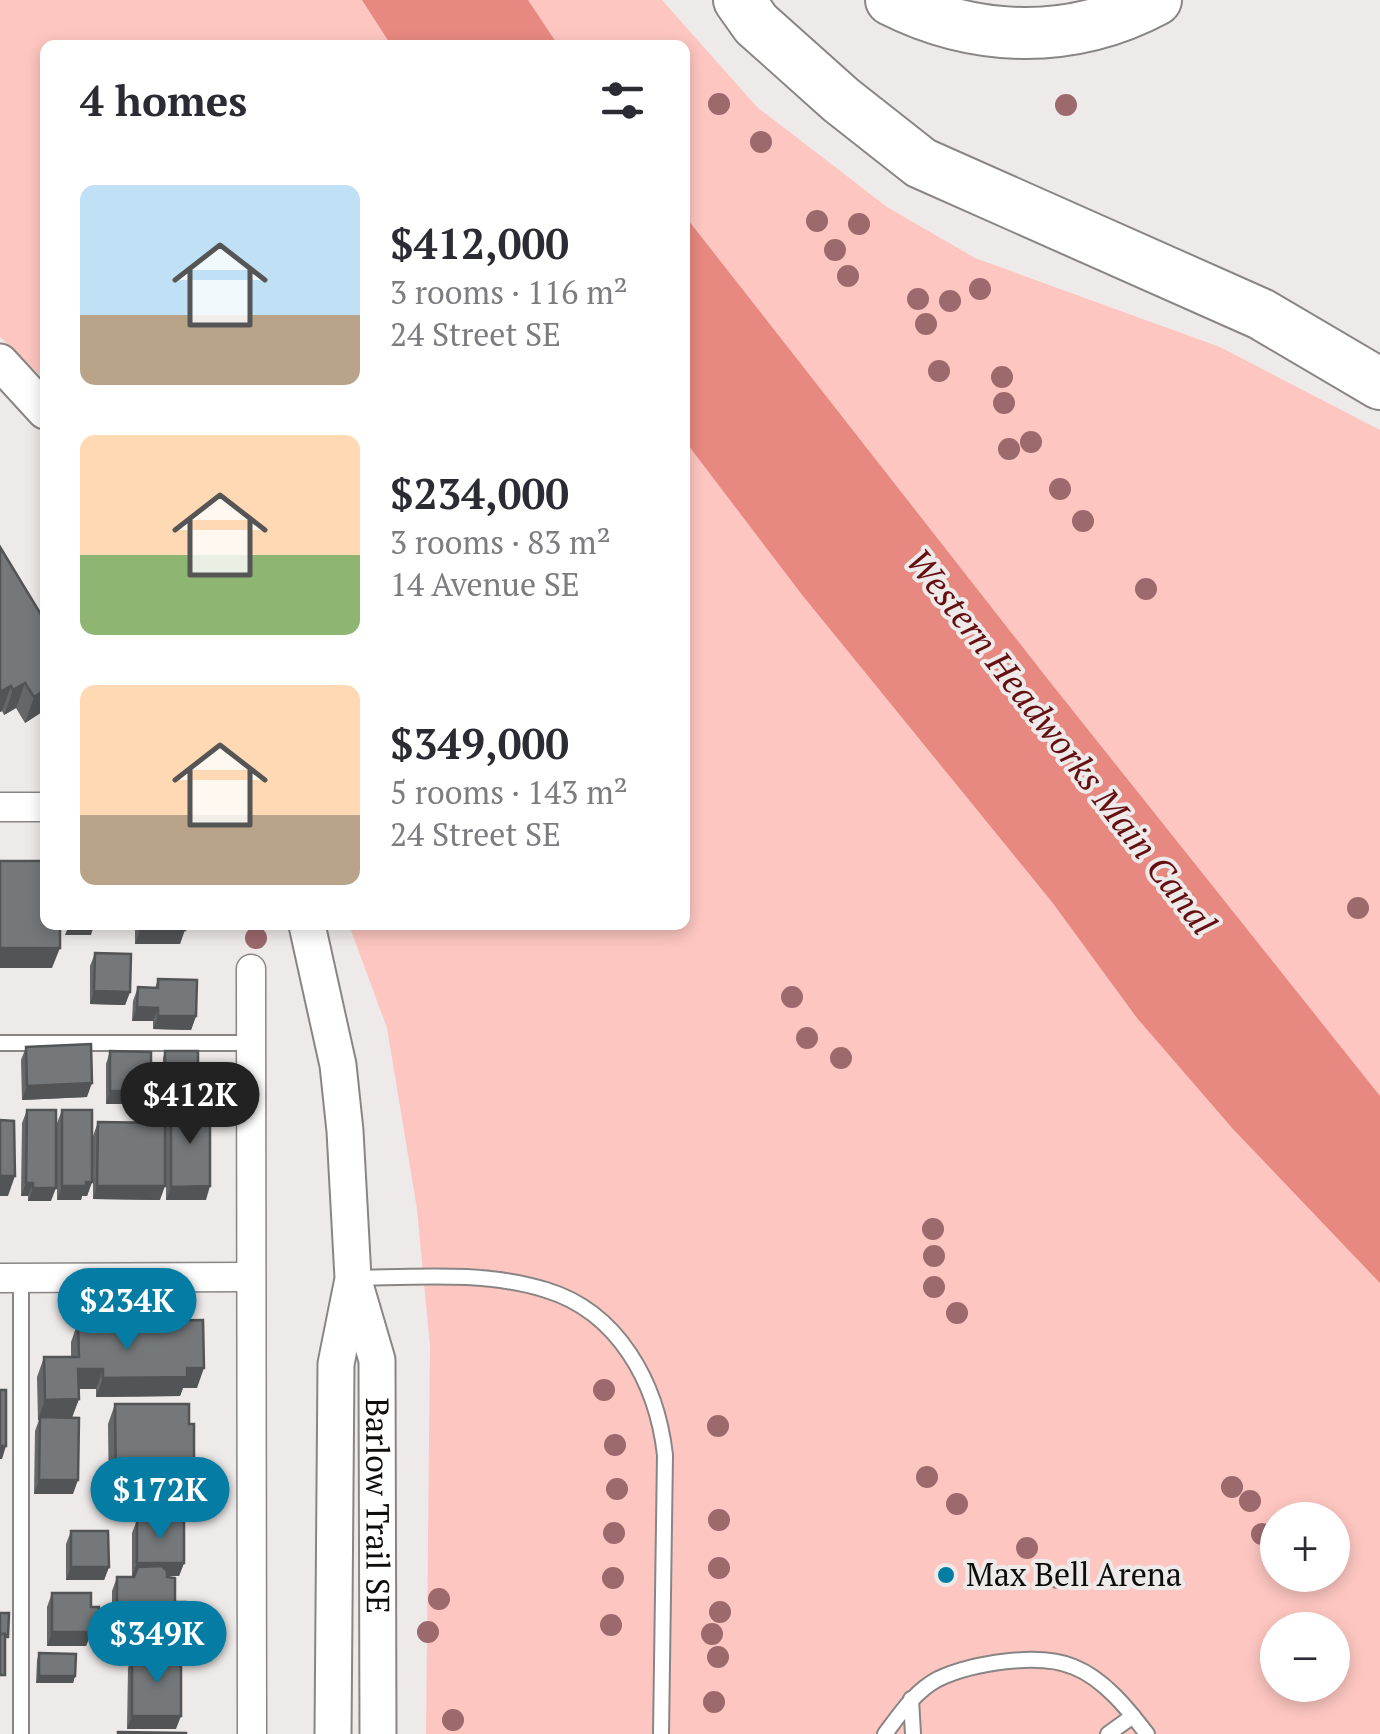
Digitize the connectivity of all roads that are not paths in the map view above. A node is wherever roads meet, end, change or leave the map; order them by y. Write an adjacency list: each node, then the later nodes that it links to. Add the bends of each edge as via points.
1 (740, 0): 5 (highway, via 756,24 921,163 1261,314)
2 (891, 0): 3 (highway, via 954,25 1022,34 1112,20)
3 (1156, 0)
4 (0, 362): 6 (street)
5 (1380, 384)
6 (40, 405)
7 (0, 807): 8 (street)
8 (40, 807)
9 (308, 930): 15 (street, Barlow Trail SE, via 338,1065)
10 (252, 969): 12 (street)
11 (0, 1043): 12 (lane)
12 (252, 1044): 13 (street)
13 (250, 1277): 14 (street); 19 (street)
14 (11, 1278): 18 (lane)
15 (353, 1278): 20 (street, Barlow Trail SE, via 336,1364); 21 (street, Barlow Trail SE, via 377,1360); 22 (lane, via 513,1282 549,1290 616,1336 642,1371 665,1455)
16 (911, 1700): 17 (lane, via 938,1680 999,1662 1033,1660 1072,1666); 23 (lane); 24 (lane)
17 (1133, 1716): 25 (lane); 26 (lane)
18 (21, 1734)
19 (252, 1734)
20 (333, 1734)
21 (378, 1734)
22 (661, 1734)
23 (885, 1734)
24 (913, 1734)
25 (1108, 1734)
26 (1147, 1734)

